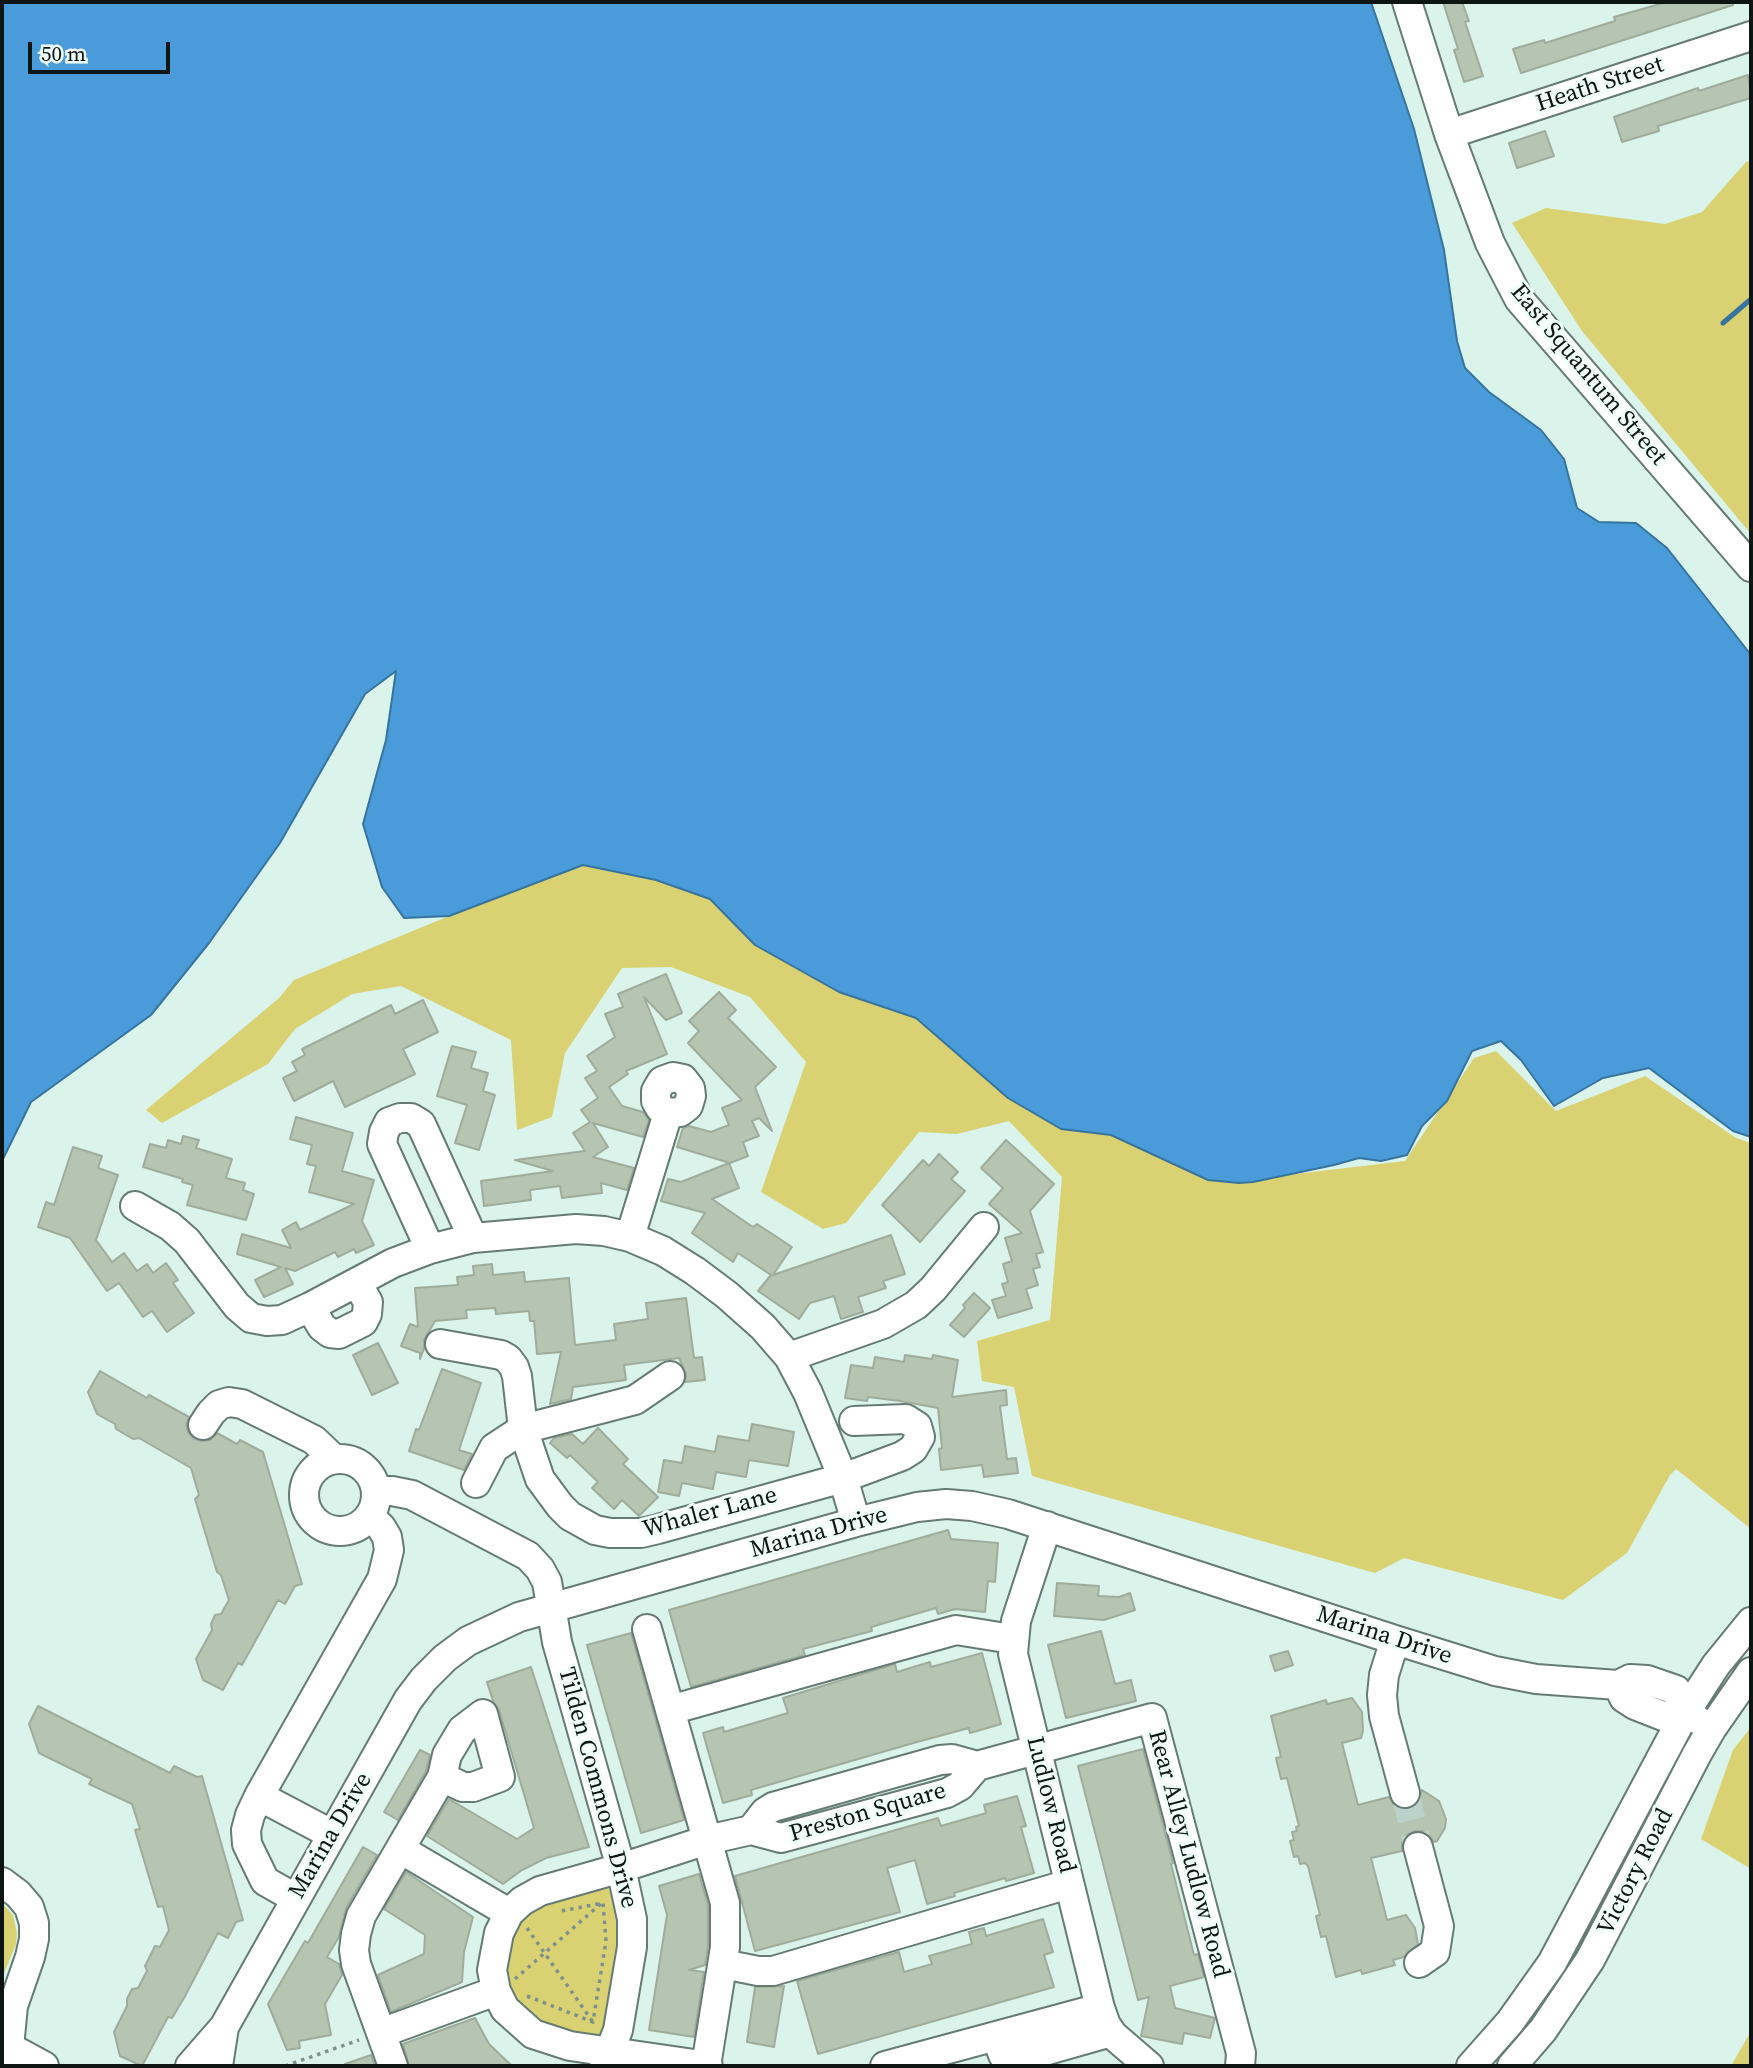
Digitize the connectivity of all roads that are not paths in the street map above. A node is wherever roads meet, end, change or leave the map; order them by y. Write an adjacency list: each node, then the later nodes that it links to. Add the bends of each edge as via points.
1 (1407, 2): 3 (street, East Squantum Street)
2 (1751, 36): 3 (street, Heath Street)
3 (1449, 134): 4 (street, East Squantum Street, via 1490,243 1519,299)
4 (1751, 567)
5 (668, 1113): 8 (street)
6 (135, 1206): 12 (street, via 187,1241 251,1318 282,1320)
7 (984, 1227): 14 (street, via 933,1289 908,1311)
8 (630, 1237): 9 (street, via 576,1229); 14 (street, via 663,1251 727,1295)
9 (473, 1238): 10 (street); 10 (street, via 421,1124 400,1118 389,1122 382,1144)
10 (430, 1249): 11 (street)
11 (357, 1283): 12 (street); 12 (street, via 368,1302 363,1322 339,1334 330,1333)
12 (310, 1307)
13 (440, 1344): 18 (street, Whaler Lane, via 508,1359 517,1376)
14 (789, 1357): 20 (street)
15 (670, 1376): 18 (street, via 635,1400)
16 (854, 1421): 20 (street, Whaler Lane, via 906,1419 917,1426 920,1437 902,1456)
17 (203, 1425): 19 (street, via 219,1405 242,1404 314,1440)
18 (523, 1429): 20 (street, Whaler Lane, via 540,1479 560,1506 582,1524 610,1533 650,1531); 21 (street, via 494,1448)
19 (333, 1458): 22 (street, via 349,1459 364,1467 372,1477); 22 (street, via 309,1474 303,1492 311,1518 338,1532 356,1528)
20 (844, 1478): 23 (street)
21 (476, 1483)
22 (373, 1504): 25 (street, Tilden Commons Drive, via 392,1491 412,1496 528,1556 547,1582); 37 (street, via 389,1550 382,1579)
23 (856, 1522): 24 (street, Marina Drive, via 946,1504 1008,1514); 25 (street, Marina Drive)
24 (1047, 1527): 28 (street, Ludlow Road); 29 (street, Marina Drive)
25 (552, 1607): 38 (street, Marina Drive, via 468,1641 424,1679); 42 (street, Tilden Commons Drive, via 557,1642)
26 (1751, 1622): 32 (street, Victory Road)
27 (647, 1629): 31 (street)
28 (1012, 1639): 31 (street, via 956,1630); 34 (street, Ludlow Road)
29 (1395, 1640): 32 (street, Marina Drive, via 1517,1675 1618,1685 1624,1698 1654,1713); 36 (street, via 1382,1695)
30 (1751, 1672): 33 (street, Victory Road)
31 (670, 1710): 39 (street)
32 (1685, 1713): 33 (street, Marina Drive); 55 (street, Victory Road, via 1552,1963)
33 (1712, 1728): 64 (street, Victory Road, via 1590,1960 1543,2030)
34 (1036, 1750): 39 (street, Preston Square, via 977,1766 947,1793 781,1838 751,1830); 44 (street, Ludlow Road); 63 (street, Rear Alley Ludlow Road, via 1152,1718 1241,2053)
35 (442, 1777): 41 (street)
36 (1405, 1793)
37 (259, 1796): 38 (street); 45 (street, via 246,1830 247,1844 265,1881)
38 (331, 1834): 45 (street, Marina Drive)
39 (707, 1840): 42 (street, Preston Square); 48 (street, via 725,1903)
40 (1418, 1847): 47 (street, via 1439,1926 1435,1952)
41 (400, 1849): 46 (street); 52 (street, via 362,1916 354,1950)
42 (621, 1868): 46 (street, Preston Square, via 540,1891 522,1901); 54 (street, Tilden Commons Drive, via 632,1919 632,1947 618,2030)
43 (2, 1882): 53 (street, via 29,1907 34,1923)
44 (1069, 1884): 48 (street, via 774,1971); 50 (street, Ludlow Road)
45 (295, 1899): 51 (street, Marina Drive)
46 (515, 1916): 49 (street, via 499,1933 494,1951 492,1970)
47 (1419, 1963)
48 (723, 1964): 60 (street)
49 (507, 1991): 52 (street); 54 (street, via 505,2009 533,2035)
50 (1105, 2020): 61 (street, via 996,2036); 62 (street)
51 (224, 2027): 57 (street, Marina Drive); 58 (street, Marina Drive)
52 (381, 2032): 59 (street)
53 (5, 2053): 56 (street)
54 (606, 2053): 60 (street)
55 (1481, 2062)
56 (44, 2066)
57 (190, 2066)
58 (218, 2066)
59 (393, 2066)
60 (707, 2066)
61 (886, 2066)
62 (1149, 2066)
63 (1240, 2066)
64 (1512, 2066)

